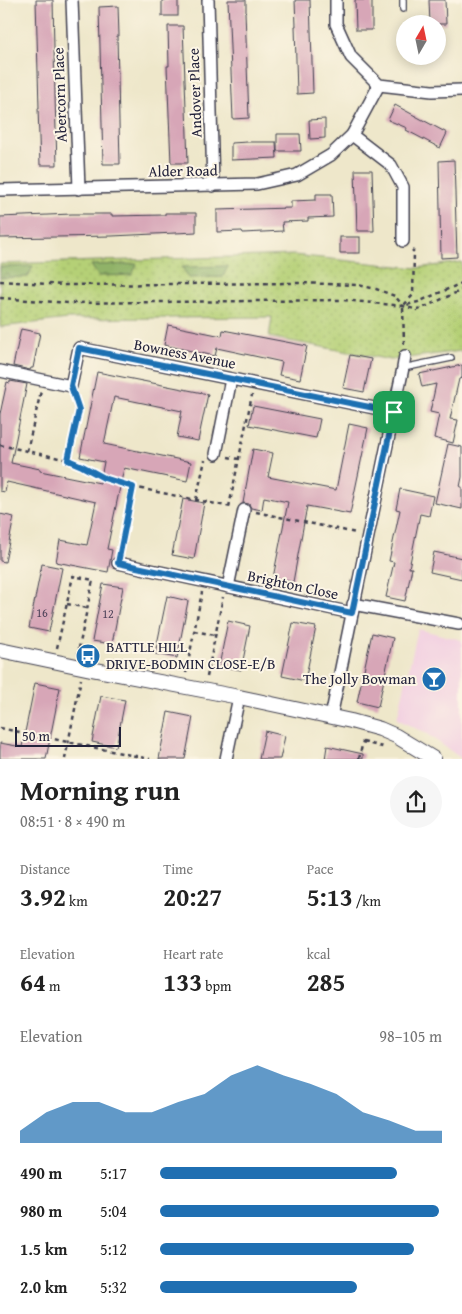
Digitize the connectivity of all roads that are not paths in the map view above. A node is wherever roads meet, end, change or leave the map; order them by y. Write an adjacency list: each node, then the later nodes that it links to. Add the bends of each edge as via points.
1 (72, 0): 10 (street, Abercorn Place)
2 (208, 0): 9 (street, Andover Place)
3 (336, 0): 6 (street, via 336,24 351,57)
4 (403, 0): 5 (lane)
5 (403, 9)
6 (379, 85): 7 (street, via 432,91); 8 (street, Alder Road)
7 (462, 90)
8 (352, 135): 9 (street, Alder Road, via 331,155 296,175 257,184); 12 (street, via 391,165 403,187)
9 (213, 186): 10 (street, Alder Road)
10 (79, 188): 11 (street, Alder Road)
11 (0, 190)
12 (403, 241)
13 (405, 356): 15 (street)
14 (451, 358): 15 (lane)
15 (403, 368): 18 (street)
16 (0, 371): 17 (street, Bowness Avenue, via 71,386 79,348)
17 (231, 379): 18 (street, Bowness Avenue); 19 (street)
18 (394, 412): 23 (street)
19 (216, 454)
20 (244, 510): 22 (street, Brighton Close)
21 (118, 563): 22 (street, Brighton Close)
22 (226, 590): 23 (street, Brighton Close)
23 (353, 609): 24 (street, Brighton Close); 27 (street)
24 (459, 624)
25 (0, 650): 26 (street)
26 (239, 697): 27 (street); 28 (street)
27 (331, 717): 29 (street, via 396,736)
28 (226, 759)
29 (434, 759)

